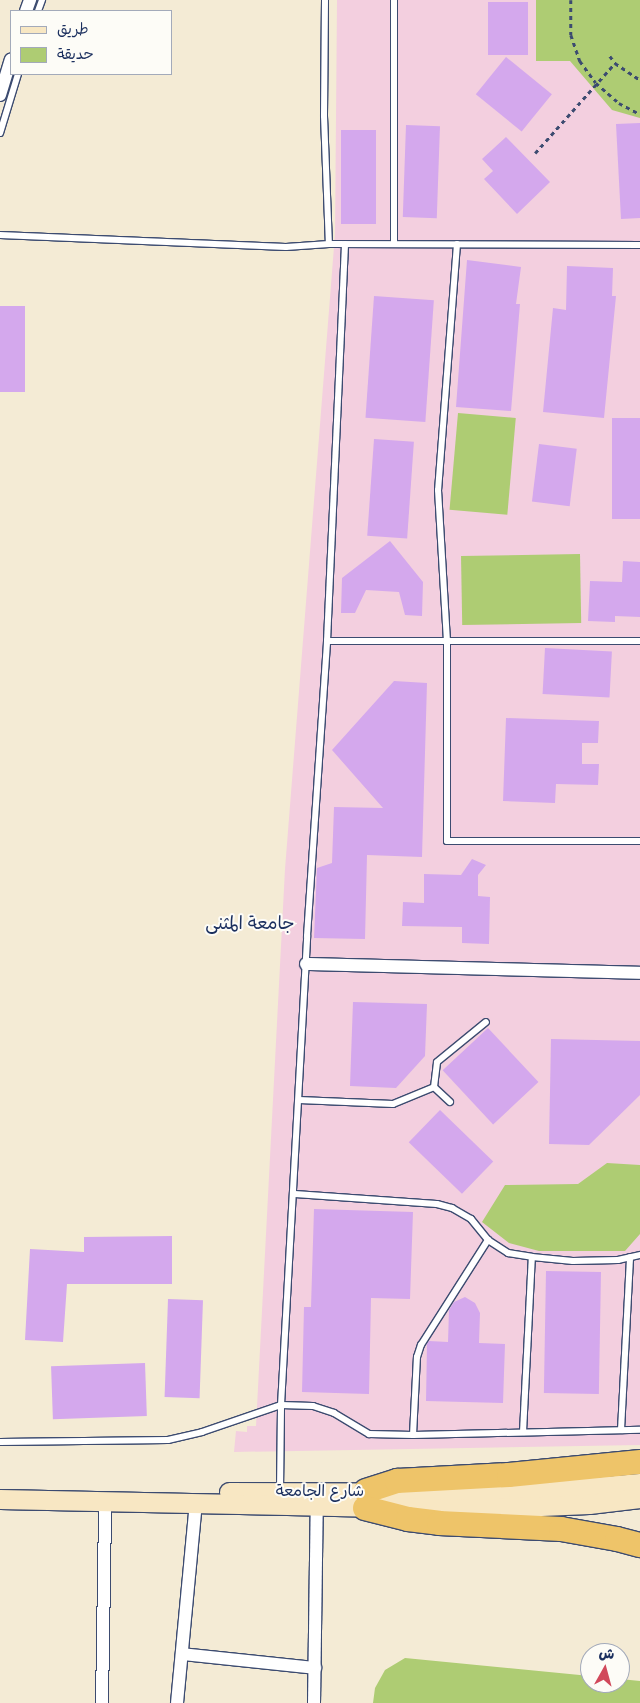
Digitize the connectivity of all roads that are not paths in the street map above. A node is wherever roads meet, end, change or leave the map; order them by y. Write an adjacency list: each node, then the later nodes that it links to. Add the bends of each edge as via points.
1 (325, 0): 8 (lane)
2 (394, 0): 10 (lane)
3 (10, 63): 5 (street)
4 (18, 75): 6 (lane)
5 (0, 95)
6 (0, 132)
7 (0, 235): 8 (lane, via 286,247)
8 (328, 244): 9 (lane)
9 (345, 244): 10 (lane); 13 (lane)
10 (394, 244): 11 (lane)
11 (457, 244): 12 (lane); 14 (lane, via 438,490)
12 (640, 245)
13 (327, 640): 14 (lane); 17 (lane)
14 (447, 641): 15 (lane); 16 (lane, via 447,841)
15 (640, 641)
16 (640, 841)
17 (306, 964): 18 (street); 21 (lane)
18 (640, 973)
19 (486, 1022): 20 (lane, via 436,1062)
20 (434, 1087): 21 (lane, via 393,1104); 22 (lane)
21 (299, 1100): 23 (lane)
22 (450, 1102)
23 (294, 1194): 24 (lane, via 437,1204 452,1208 471,1220); 28 (lane)
24 (488, 1240): 26 (lane, via 508,1252); 32 (lane, via 421,1345 417,1357)
25 (640, 1255): 27 (lane)
26 (532, 1257): 27 (lane, via 573,1261); 31 (lane)
27 (630, 1257): 29 (lane)
28 (282, 1405): 32 (lane, via 313,1406 368,1434); 33 (lane, via 168,1440); 39 (lane)
29 (621, 1430): 30 (lane); 31 (lane)
30 (640, 1430)
31 (523, 1432): 32 (lane)
32 (413, 1435)
33 (0, 1442)
34 (640, 1462): 41 (highway, via 509,1475 397,1481)
35 (640, 1483): 41 (main road, شارع الجامعة)
36 (0, 1490): 39 (main road, شارع الجامعة)
37 (640, 1498): 41 (main road, via 546,1507)
38 (0, 1499): 42 (main road)
39 (279, 1499): 40 (main road, شارع الجامعة); 43 (main road)
40 (317, 1499): 41 (main road, شارع الجامعة); 46 (street)
41 (365, 1500): 44 (highway, via 408,1519 561,1529)
42 (105, 1502): 43 (main road); 47 (street)
43 (196, 1503): 45 (street)
44 (640, 1545)
45 (182, 1654): 46 (street); 48 (street)
46 (315, 1668): 49 (street)
47 (102, 1703)
48 (177, 1703)
49 (314, 1703)

